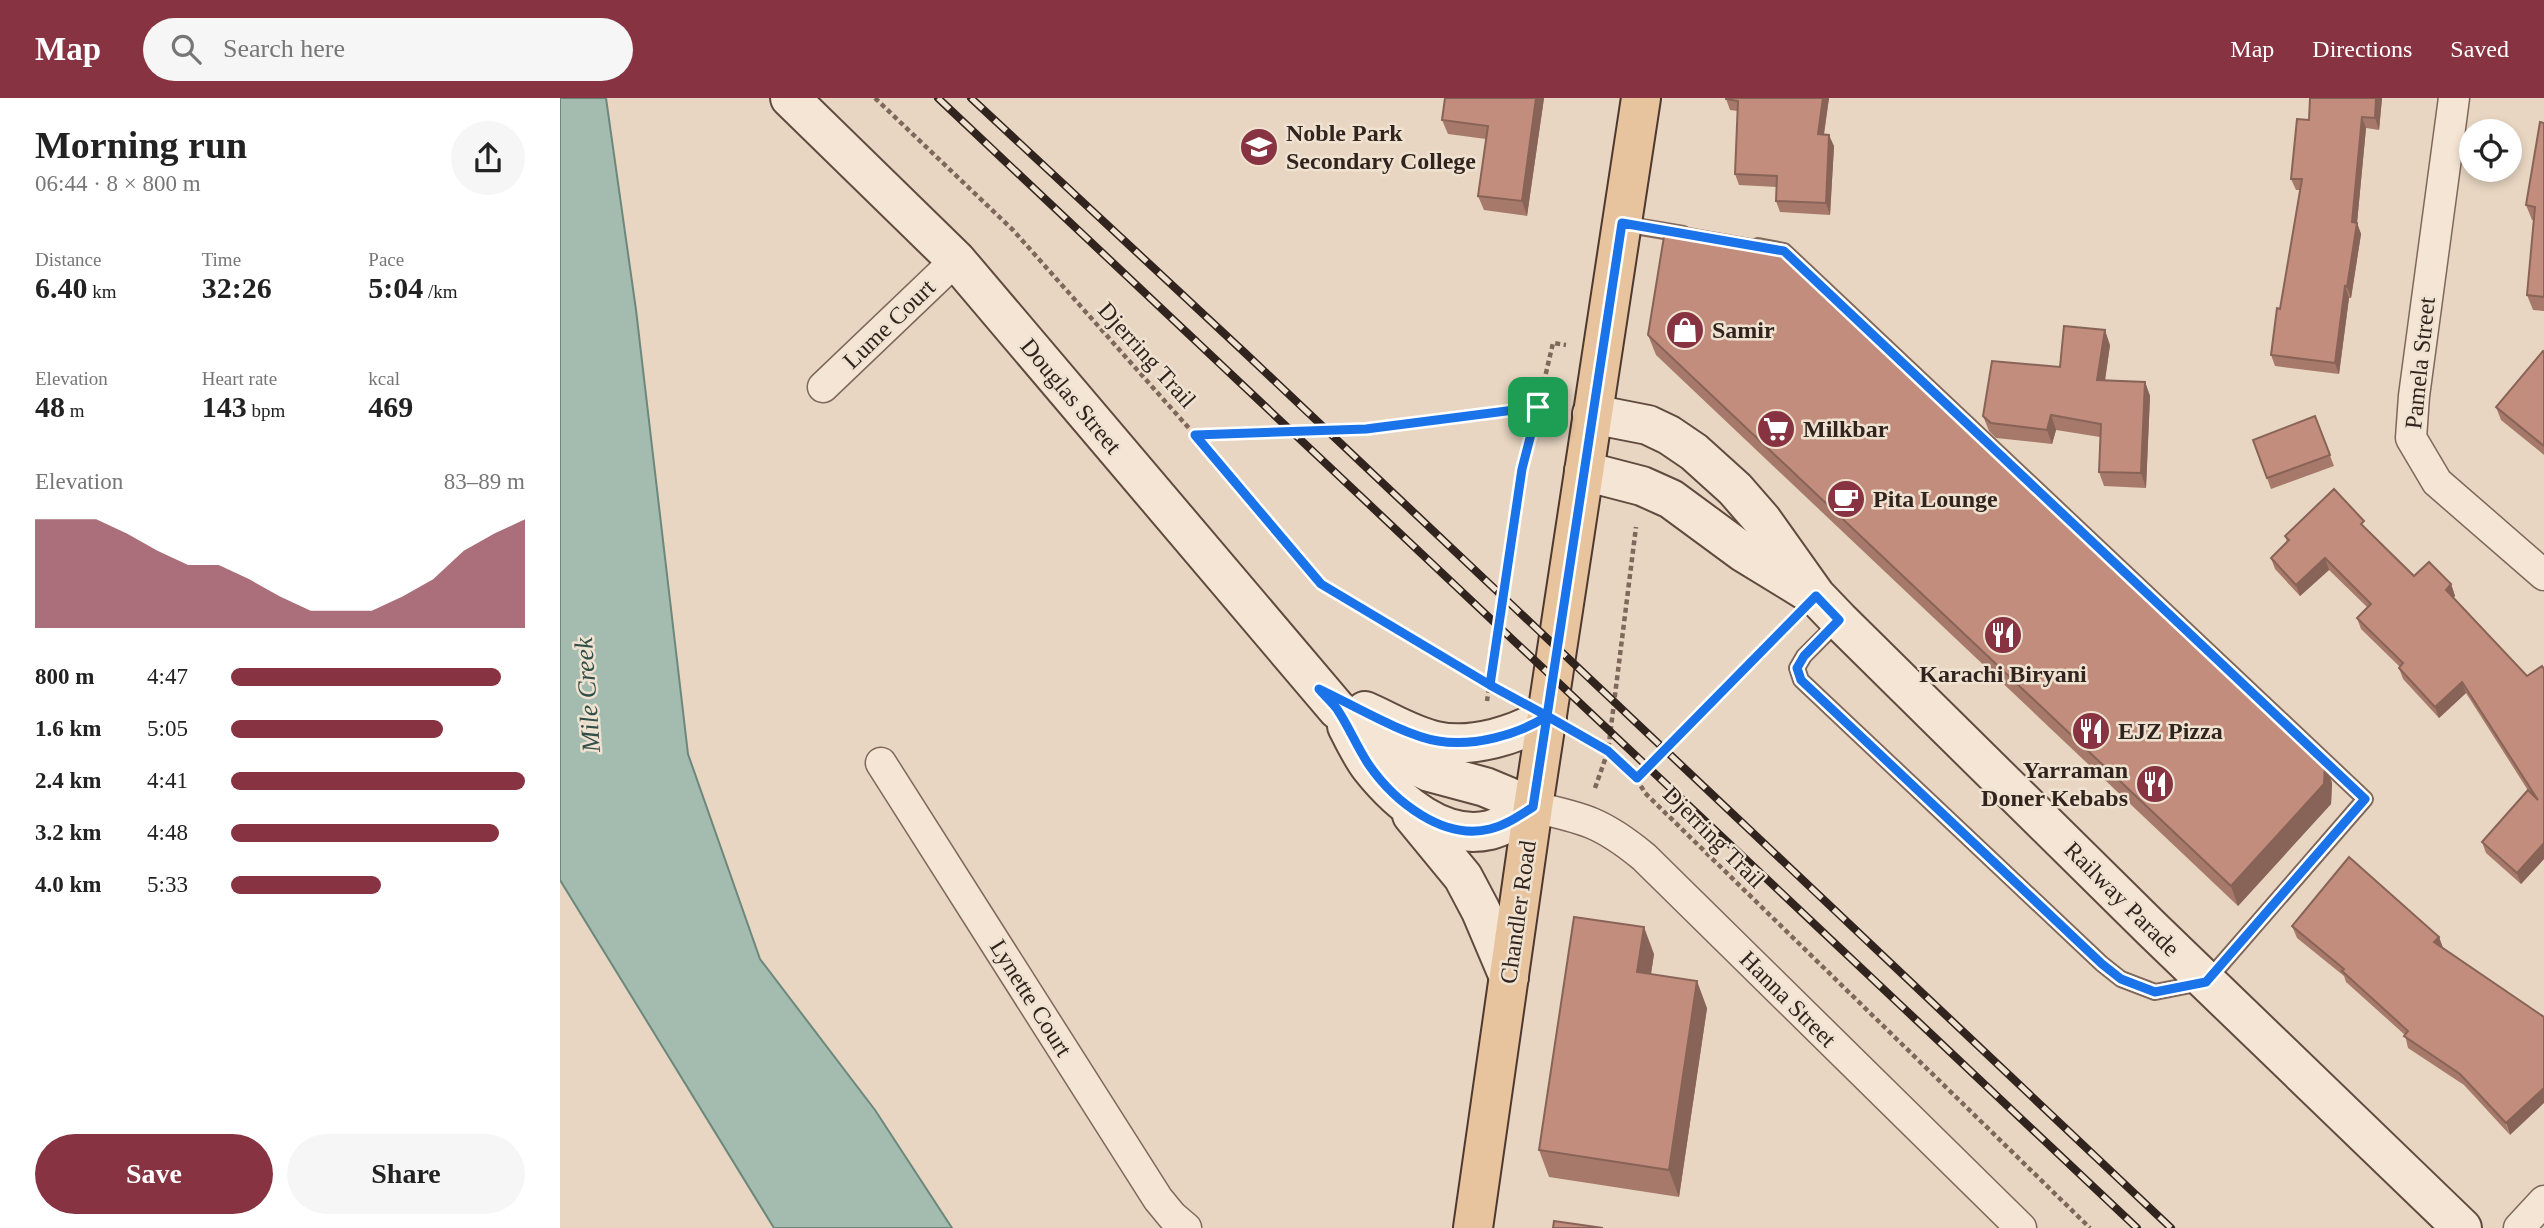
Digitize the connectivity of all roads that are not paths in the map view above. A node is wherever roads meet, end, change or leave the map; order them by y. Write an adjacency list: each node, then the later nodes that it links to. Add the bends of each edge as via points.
1 (790, 98): 7 (main road, Douglas Street)
2 (1641, 98): 4 (main road, Chandler Road)
3 (2454, 98): 11 (street, Pamela Street, via 2411,438 2437,482)
4 (1622, 223): 5 (lane); 9 (main road, Chandler Road)
5 (1703, 237)
6 (1744, 244): 19 (lane, via 1784,251 2365,799)
7 (956, 260): 8 (street, Lume Court); 13 (main road, Douglas Street)
8 (823, 387)
9 (1592, 414): 10 (main road, Chandler Road); 12 (main road, Railway Parade, via 1647,425 1694,452 1762,520)
10 (1584, 471): 12 (main road, Railway Parade, via 1671,499); 14 (main road, Chandler Road)
11 (2544, 575)
12 (1828, 608): 19 (main road, Railway Parade); 19 (lane, via 1797,668 1801,680 2121,979 2155,992)
13 (1328, 699): 14 (main road, via 1436,741 1485,739); 16 (main road, Douglas Street, via 1371,768); 17 (main road, Douglas Street, via 1370,736 1419,767 1485,786)
14 (1547, 716): 17 (main road, Chandler Road)
15 (881, 763): 21 (street, Lynette Court, via 1158,1199)
16 (1392, 791): 17 (main road, Douglas Street, via 1428,819 1456,830 1490,829); 18 (main road, via 1462,877)
17 (1533, 807): 18 (main road, Chandler Road); 23 (street, Hanna Street, via 1606,828 1644,857)
18 (1509, 977): 22 (main road, Chandler Road)
19 (2206, 982): 24 (main road, Railway Parade)
20 (2544, 1201): 25 (street)
21 (1186, 1228)
22 (1472, 1228)
23 (2021, 1228)
24 (2462, 1228)
25 (2519, 1228)

